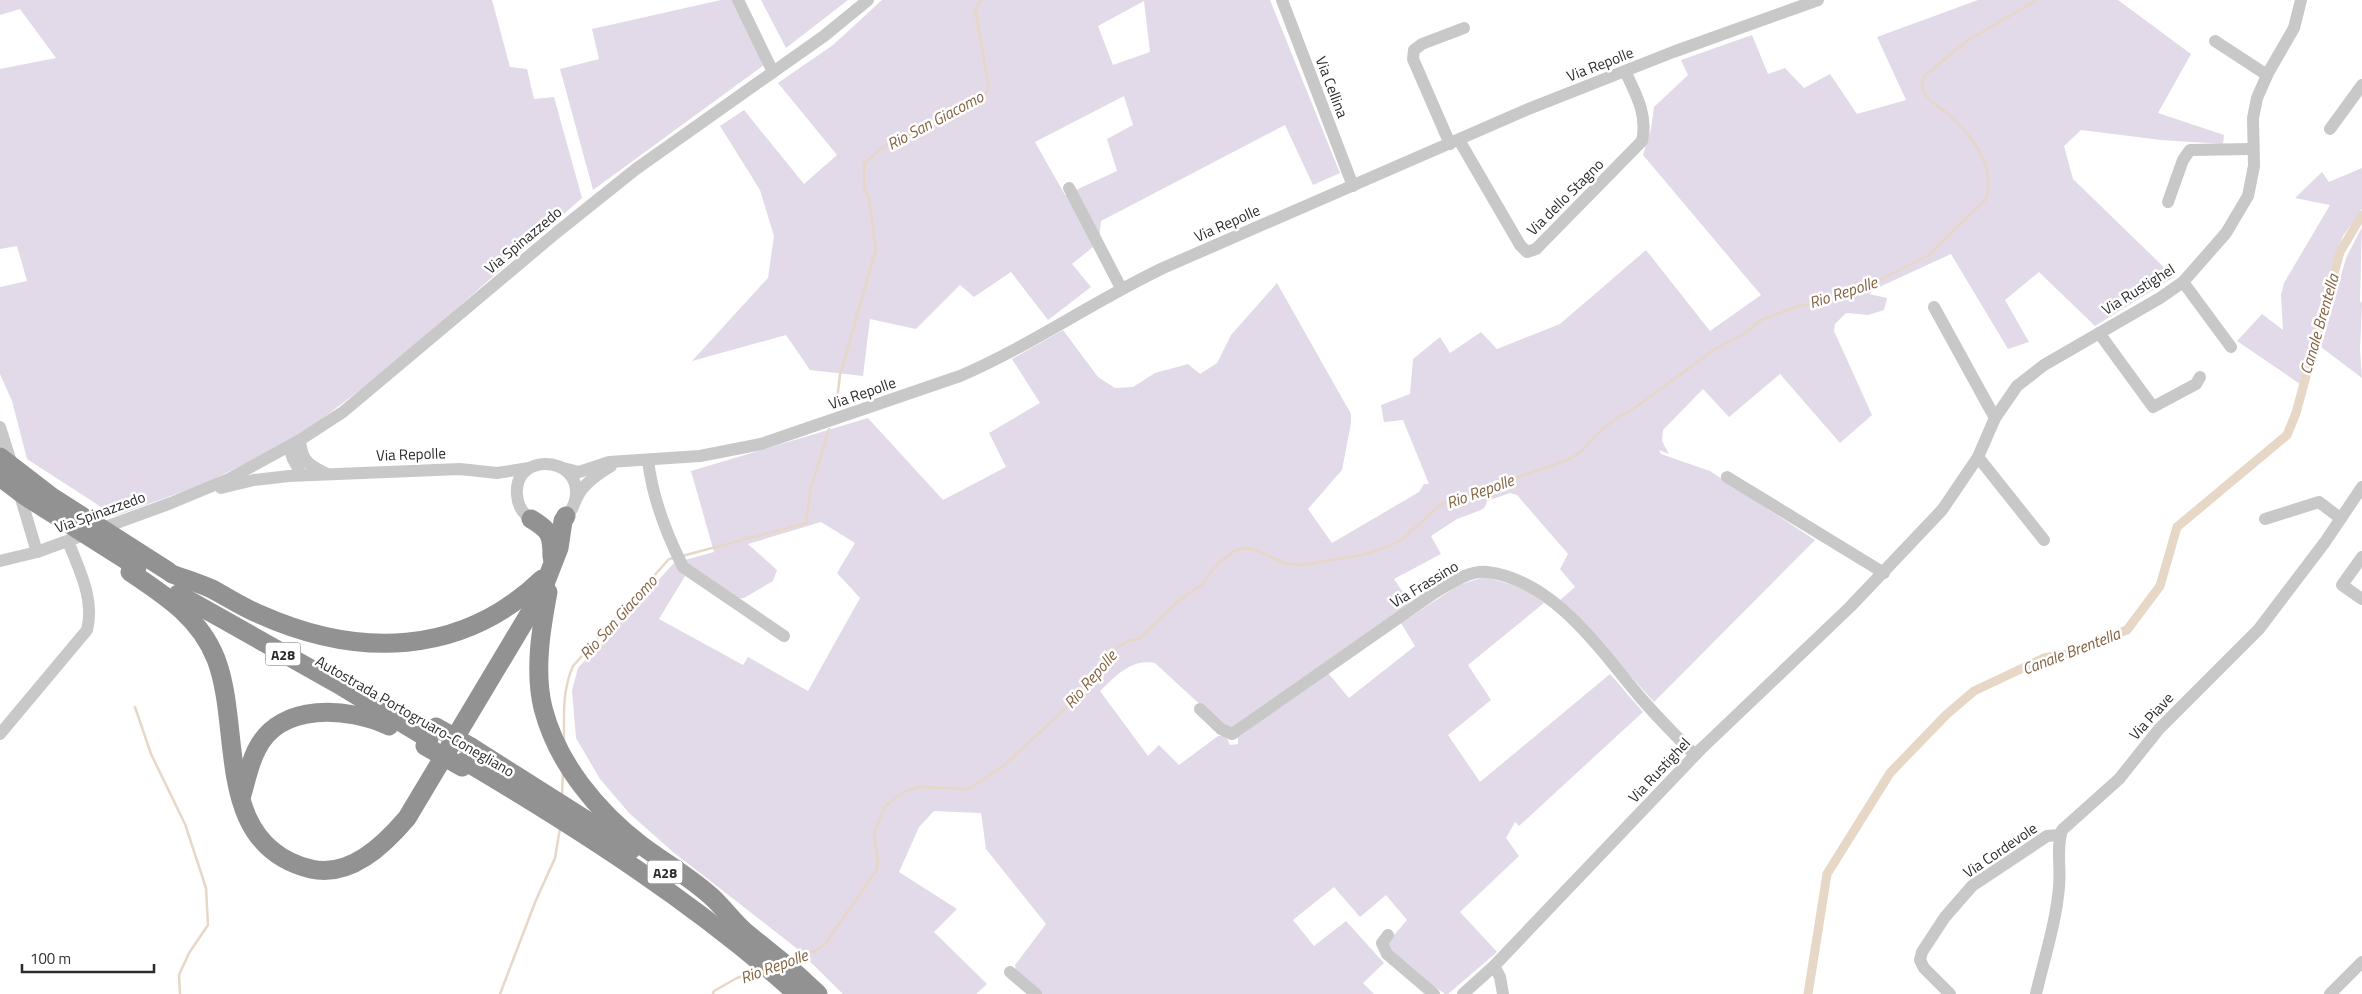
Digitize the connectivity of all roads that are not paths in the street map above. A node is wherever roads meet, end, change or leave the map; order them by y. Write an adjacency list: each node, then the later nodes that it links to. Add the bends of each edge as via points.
1 (738, 0): 9 (street)
2 (868, 0): 9 (street, Via Spinazzedo)
3 (1282, 0): 15 (street, Via Cellina)
4 (1818, 0): 8 (street, Via Repolle)
5 (2301, 0): 10 (street, Via Rustighel, via 2294,28)
6 (1464, 28): 13 (street, via 1422,44 1414,50 1413,59)
7 (2215, 40): 10 (street)
8 (1625, 71): 13 (street, Via Repolle); 13 (street, Via dello Stagno, via 1644,116 1642,141 1536,249 1527,252 1520,245)
9 (772, 72): 26 (street, Via Spinazzedo, via 636,169 343,412)
10 (2268, 75): 14 (street, Via Rustighel, via 2257,98)
11 (2362, 85): 12 (street)
12 (2330, 129)
13 (1454, 142): 15 (street, Via Repolle)
14 (2252, 149): 17 (street, via 2190,150 2183,160); 18 (street, Via Rustighel, via 2254,166 2248,196 2226,233)
15 (1353, 186): 19 (street, Via Repolle)
16 (1069, 188): 19 (street)
17 (2168, 202)
18 (2183, 282): 21 (street, Via Rustighel); 22 (street)
19 (1121, 288): 29 (street, Via Repolle, via 990,363 960,376 761,444 700,456)
20 (1934, 307): 24 (street)
21 (2099, 333): 23 (street, Via Rustighel, via 2153,407 2196,384); 24 (street, Via Rustighel, via 2044,365 2018,386)
22 (2231, 347)
23 (2200, 377)
24 (1995, 418): 27 (street, Via Rustighel)
25 (0, 427): 48 (street)
26 (295, 443): 31 (street, Via Spinazzedo); 35 (street, via 313,468); 36 (street)
27 (1978, 456): 46 (street); 54 (street, Via Rustighel, via 1945,506)
28 (0, 457): 53 (highway, Autostrada Portogruaro-Conegliano / A28, bridge, via 52,497)
29 (648, 460): 30 (street, Via Repolle); 56 (street, via 650,477 683,567)
30 (620, 461): 33 (street, Via Repolle, via 579,472); 42 (street, Via Repolle, via 599,473 582,489)
31 (257, 464): 36 (street, Via Repolle); 40 (street, Via Spinazzedo)
32 (529, 468): 33 (street, Via Repolle, via 546,463); 34 (street, Via Repolle); 41 (street, via 518,482)
33 (563, 468): 42 (street, via 575,482 577,491)
34 (497, 473): 35 (street, Via Repolle, via 460,469); 41 (street, via 509,484)
35 (327, 474): 36 (street, Via Repolle)
36 (296, 476): 40 (street, Via Repolle)
37 (0, 477): 52 (highway, bridge, via 65,530)
38 (1727, 477): 54 (street)
39 (2362, 487): 43 (street, Via Piave)
40 (209, 488): 47 (street, Via Spinazzedo)
41 (517, 500): 44 (street, via 524,514)
42 (569, 513): 44 (street, via 549,523); 51 (highway, via 563,521)
43 (2340, 518): 45 (street, via 2319,502); 64 (street, Via Piave, via 2259,629 2159,730 2119,779 2066,825)
44 (531, 519): 51 (highway, via 544,526 552,540)
45 (2265, 519)
46 (2044, 540)
47 (68, 541): 48 (street, Via Spinazzedo); 58 (street, via 89,602 86,630)
48 (37, 552): 50 (street, Via Spinazzedo)
49 (2362, 557): 55 (street, via 2342,586)
50 (0, 562)
51 (552, 569): 53 (highway, via 522,599 495,616 462,631 403,643 348,642 310,633 258,614 210,588); 62 (highway, via 541,594 407,818 374,852 357,862 337,867 318,870 298,866 279,856 265,842 251,825); 66 (highway, via 540,643 540,683 543,708 556,741 589,795 624,831 713,898)
52 (134, 570): 59 (highway, Autostrada Portogruaro-Conegliano / A28); 62 (highway, via 187,614 205,636 224,686 233,767)
53 (170, 572): 59 (highway, Autostrada Portogruaro-Conegliano / A28)
54 (1884, 573): 60 (street, Via Rustighel)
55 (2362, 599)
56 (784, 636)
57 (1200, 709): 60 (street, Via Frassino, via 1221,729 1232,734 1434,593 1468,574 1486,572 1535,588 1560,606 1652,712)
58 (0, 734)
59 (430, 737): 61 (highway, Autostrada Portogruaro-Conegliano / A28, bridge); 62 (highway, via 372,717 332,711 302,715 283,722 257,748)
60 (1695, 755): 68 (street, Via Rustighel)
61 (466, 758): 63 (highway, Autostrada Portogruaro-Conegliano / A28); 63 (highway, Autostrada Portogruaro-Conegliano / A28, via 512,788)
62 (241, 798)
63 (550, 804): 66 (highway, Autostrada Portogruaro-Conegliano / A28, via 691,889)
64 (2060, 835): 76 (street, Via Cordevole, via 2047,836 1972,886 1944,917 1920,960); 77 (street, via 2058,895)
65 (1388, 935): 73 (street, via 1382,943 1387,954)
66 (746, 939): 70 (highway, Autostrada Portogruaro-Conegliano / A28)
67 (2362, 962): 78 (street)
68 (1494, 966): 74 (street, Via Rustighel); 75 (street)
69 (1010, 972): 72 (street)
70 (797, 987): 71 (highway, Autostrada Portogruaro-Conegliano / A28)
71 (818, 994)
72 (1036, 994)
73 (1434, 994)
74 (1463, 994)
75 (1503, 994)
76 (1950, 994)
77 (2036, 994)
78 (2330, 994)

